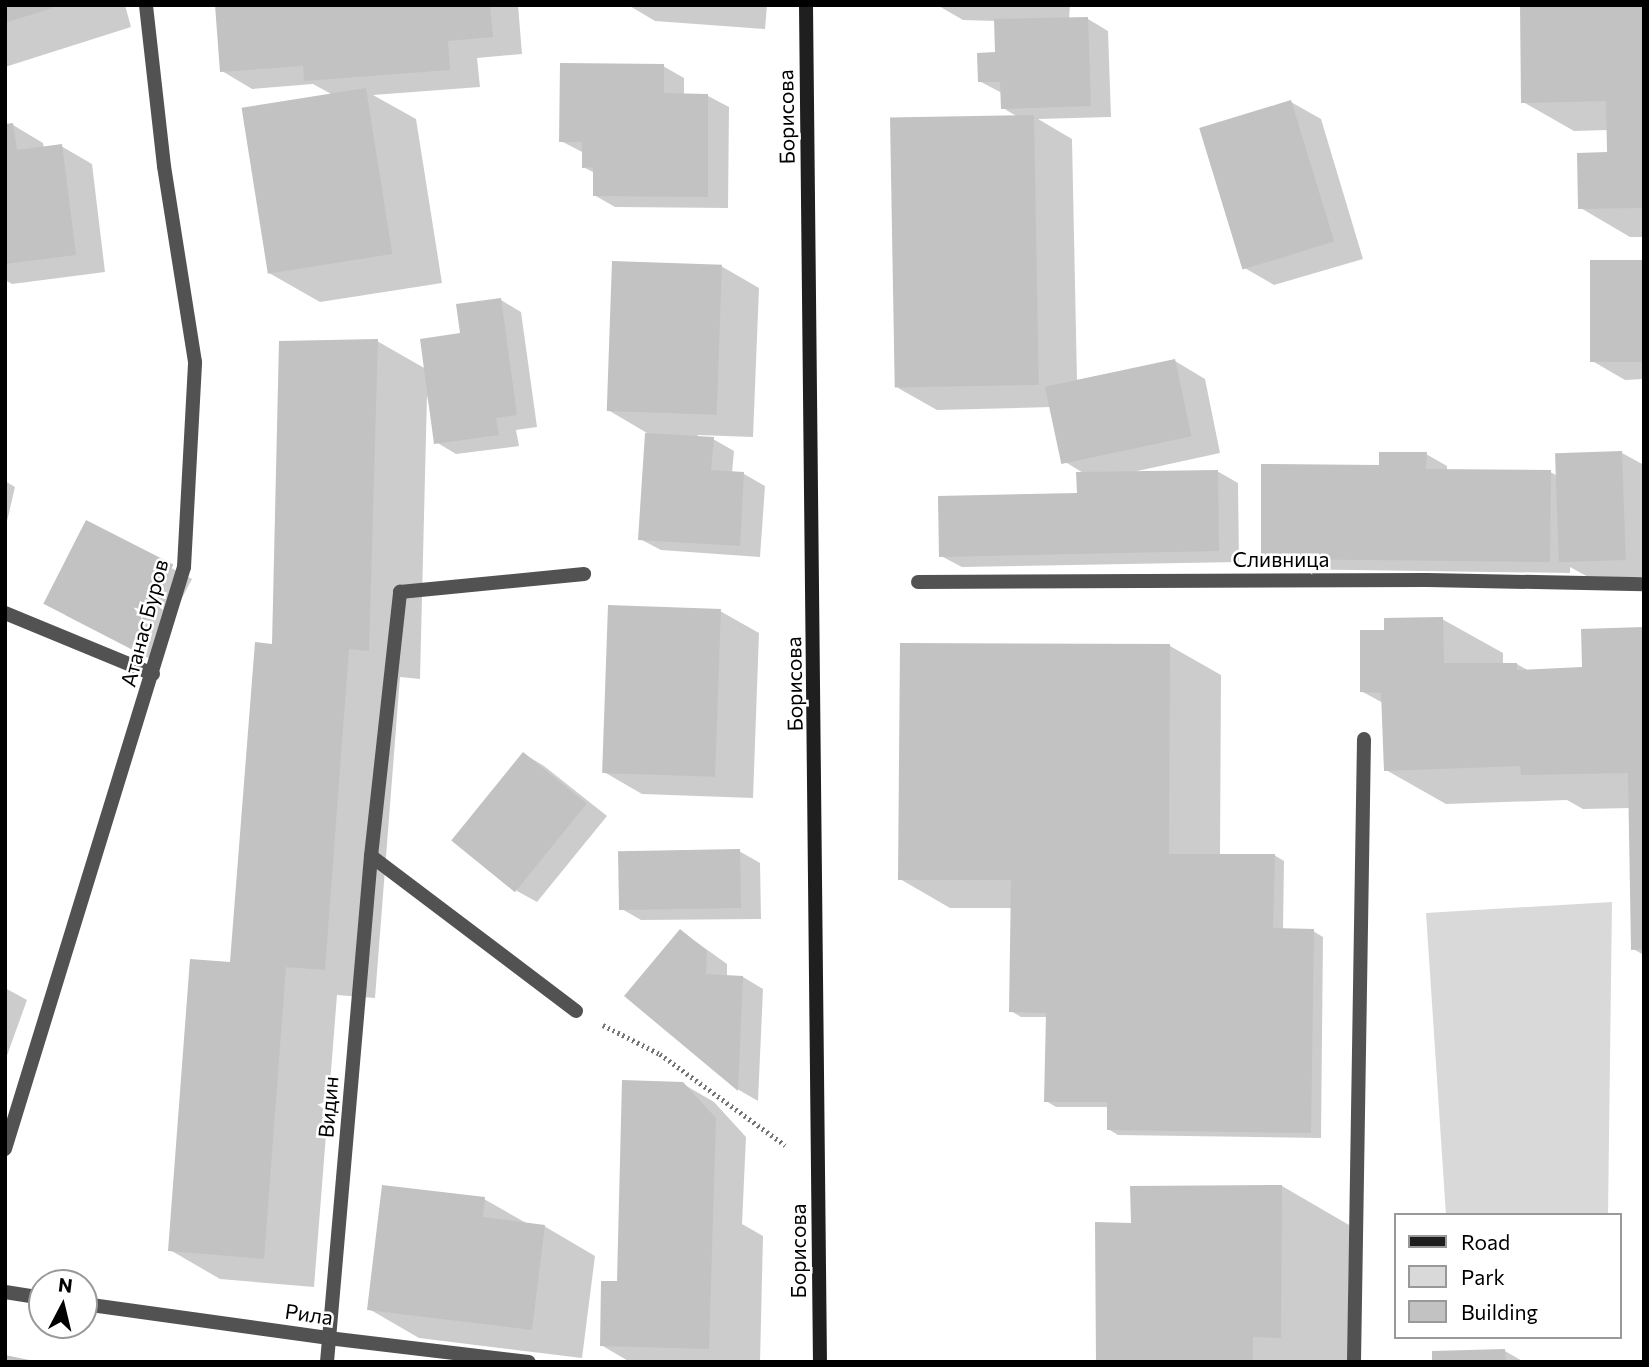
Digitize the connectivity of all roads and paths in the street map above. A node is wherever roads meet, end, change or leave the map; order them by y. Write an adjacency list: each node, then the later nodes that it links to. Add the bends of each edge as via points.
1 (146, 5): 7 (street, Атанас Буров, via 164,166 195,362 184,567)
2 (806, 5): 12 (main road, Борисова)
3 (584, 573): 9 (street, Видин, via 400,592)
4 (918, 582): 5 (street, Сливница)
5 (1644, 584)
6 (5, 613): 7 (street)
7 (153, 674): 11 (street, Атанас Буров)
8 (1364, 739): 20 (street)
9 (371, 856): 10 (street); 16 (street, Видин)
10 (576, 1011): 12 (path, via 660,1054)
11 (5, 1149)
12 (819, 1171): 19 (main road, Борисова)
13 (5, 1292): 14 (street)
14 (28, 1296)
15 (98, 1306): 16 (street, Рила)
16 (328, 1338): 17 (street, Видин); 18 (street, Рила)
17 (327, 1362)
18 (529, 1362)
19 (820, 1362)
20 (1354, 1362)

